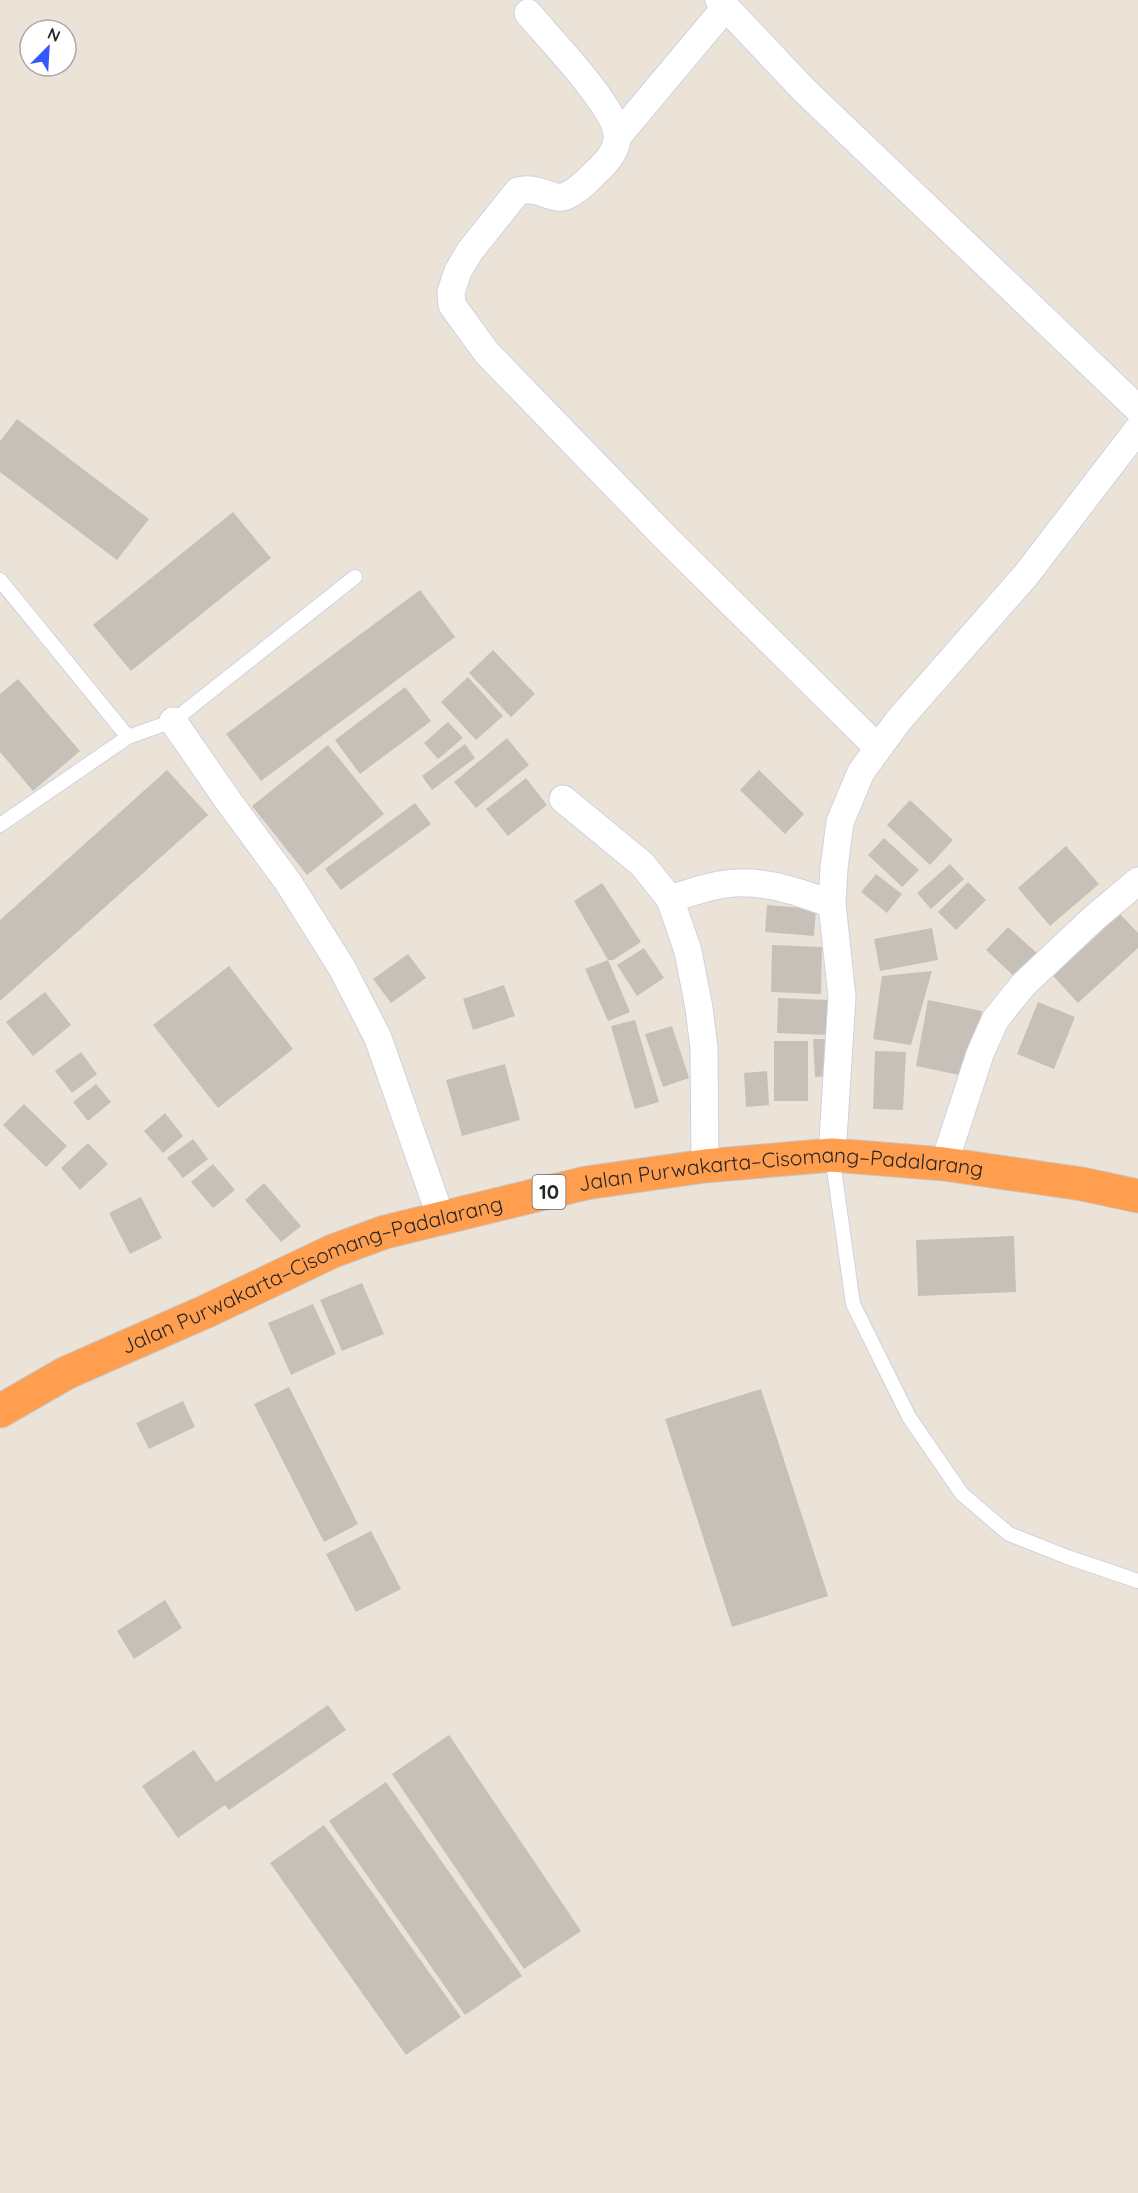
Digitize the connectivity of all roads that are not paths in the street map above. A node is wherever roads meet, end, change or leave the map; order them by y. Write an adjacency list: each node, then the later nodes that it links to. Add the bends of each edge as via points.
1 (722, 4): 3 (street); 4 (street, via 805,92)
2 (528, 13): 3 (street, via 599,97)
3 (618, 136): 10 (street, via 604,165 568,196 518,191 470,250 451,292 452,305 487,353)
4 (1138, 409)
5 (1138, 429): 10 (street, via 1026,575)
6 (355, 577): 8 (lane)
7 (0, 580): 9 (lane)
8 (173, 721): 9 (lane); 20 (street, via 288,882 342,968 378,1038)
9 (128, 737): 12 (lane)
10 (878, 748): 15 (street, via 861,772 840,822)
11 (564, 799): 14 (street, via 642,864)
12 (0, 825)
13 (1138, 881): 17 (street, via 1023,985 995,1020)
14 (670, 899): 15 (street, via 721,885 745,883 789,888); 18 (street, via 688,951 704,1048)
15 (832, 904): 16 (street, via 842,997)
16 (832, 1155): 17 (highway, Jalan Purwakarta–Cisomang–Padalarang / 10); 18 (highway, Jalan Purwakarta–Cisomang–Padalarang / 10); 22 (lane, via 854,1304 909,1417 962,1494 1009,1534)
17 (944, 1164): 19 (highway, Jalan Purwakarta–Cisomang–Padalarang / 10)
18 (705, 1166): 20 (highway, Jalan Purwakarta–Cisomang–Padalarang / 10, via 586,1183)
19 (1138, 1196)
20 (441, 1218): 21 (highway, Jalan Purwakarta–Cisomang–Padalarang / 10, via 333,1251 66,1373)
21 (0, 1411)
22 (1138, 1581)

